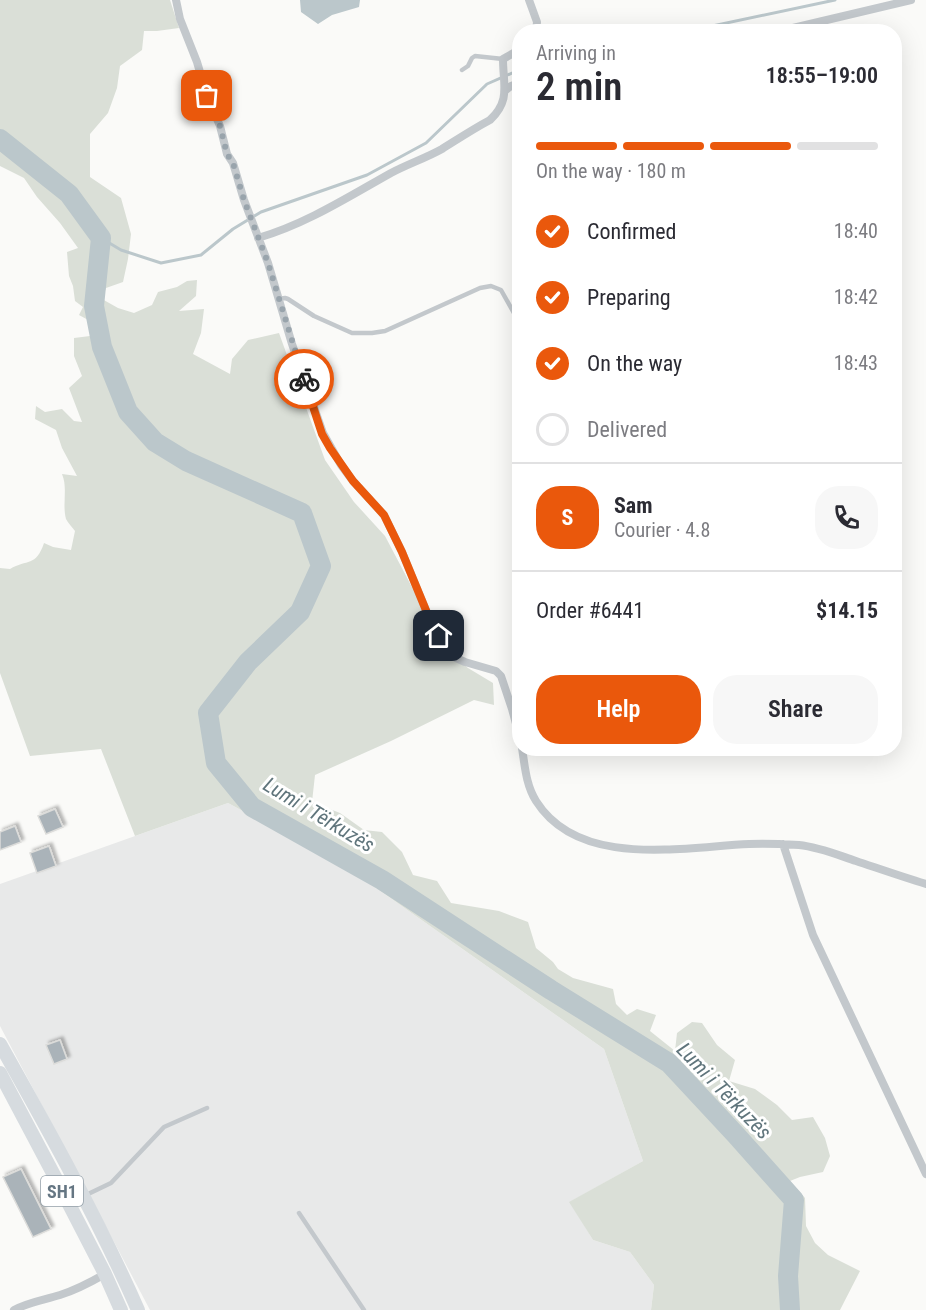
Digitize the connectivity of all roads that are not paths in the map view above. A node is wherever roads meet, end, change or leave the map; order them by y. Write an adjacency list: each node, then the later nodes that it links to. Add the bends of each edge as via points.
1 (176, 0): 11 (street)
2 (529, 0): 4 (street)
3 (911, 0): 5 (street)
4 (537, 24)
5 (810, 24)
6 (512, 56): 7 (street)
7 (503, 64): 8 (lane, via 474,56); 9 (street)
8 (462, 70)
9 (505, 86): 10 (street); 11 (street, via 501,107 490,120 302,222)
10 (512, 86)
11 (258, 238): 12 (street)
12 (278, 300): 13 (lane, via 288,299 352,333 385,331 491,286 501,290); 14 (street, via 330,448 384,515 439,636 456,658 496,670)
13 (512, 310)
14 (512, 708)
15 (523, 756): 16 (street, via 535,801 549,817 562,829 602,845 653,850)
16 (783, 844): 17 (street, via 832,853); 22 (street, via 813,935)
17 (926, 884)
18 (0, 1044): 23 (main road, SH1)
19 (0, 1072): 20 (main road, SH1)
20 (4, 1088): 25 (main road, SH1)
21 (207, 1108): 23 (lane, via 164,1127 111,1183)
22 (926, 1174)
23 (83, 1197): 28 (main road, SH1)
24 (299, 1213): 29 (lane)
25 (105, 1274): 26 (street, via 61,1295); 27 (main road, SH1)
26 (14, 1310)
27 (122, 1310)
28 (138, 1310)
29 (363, 1310)

